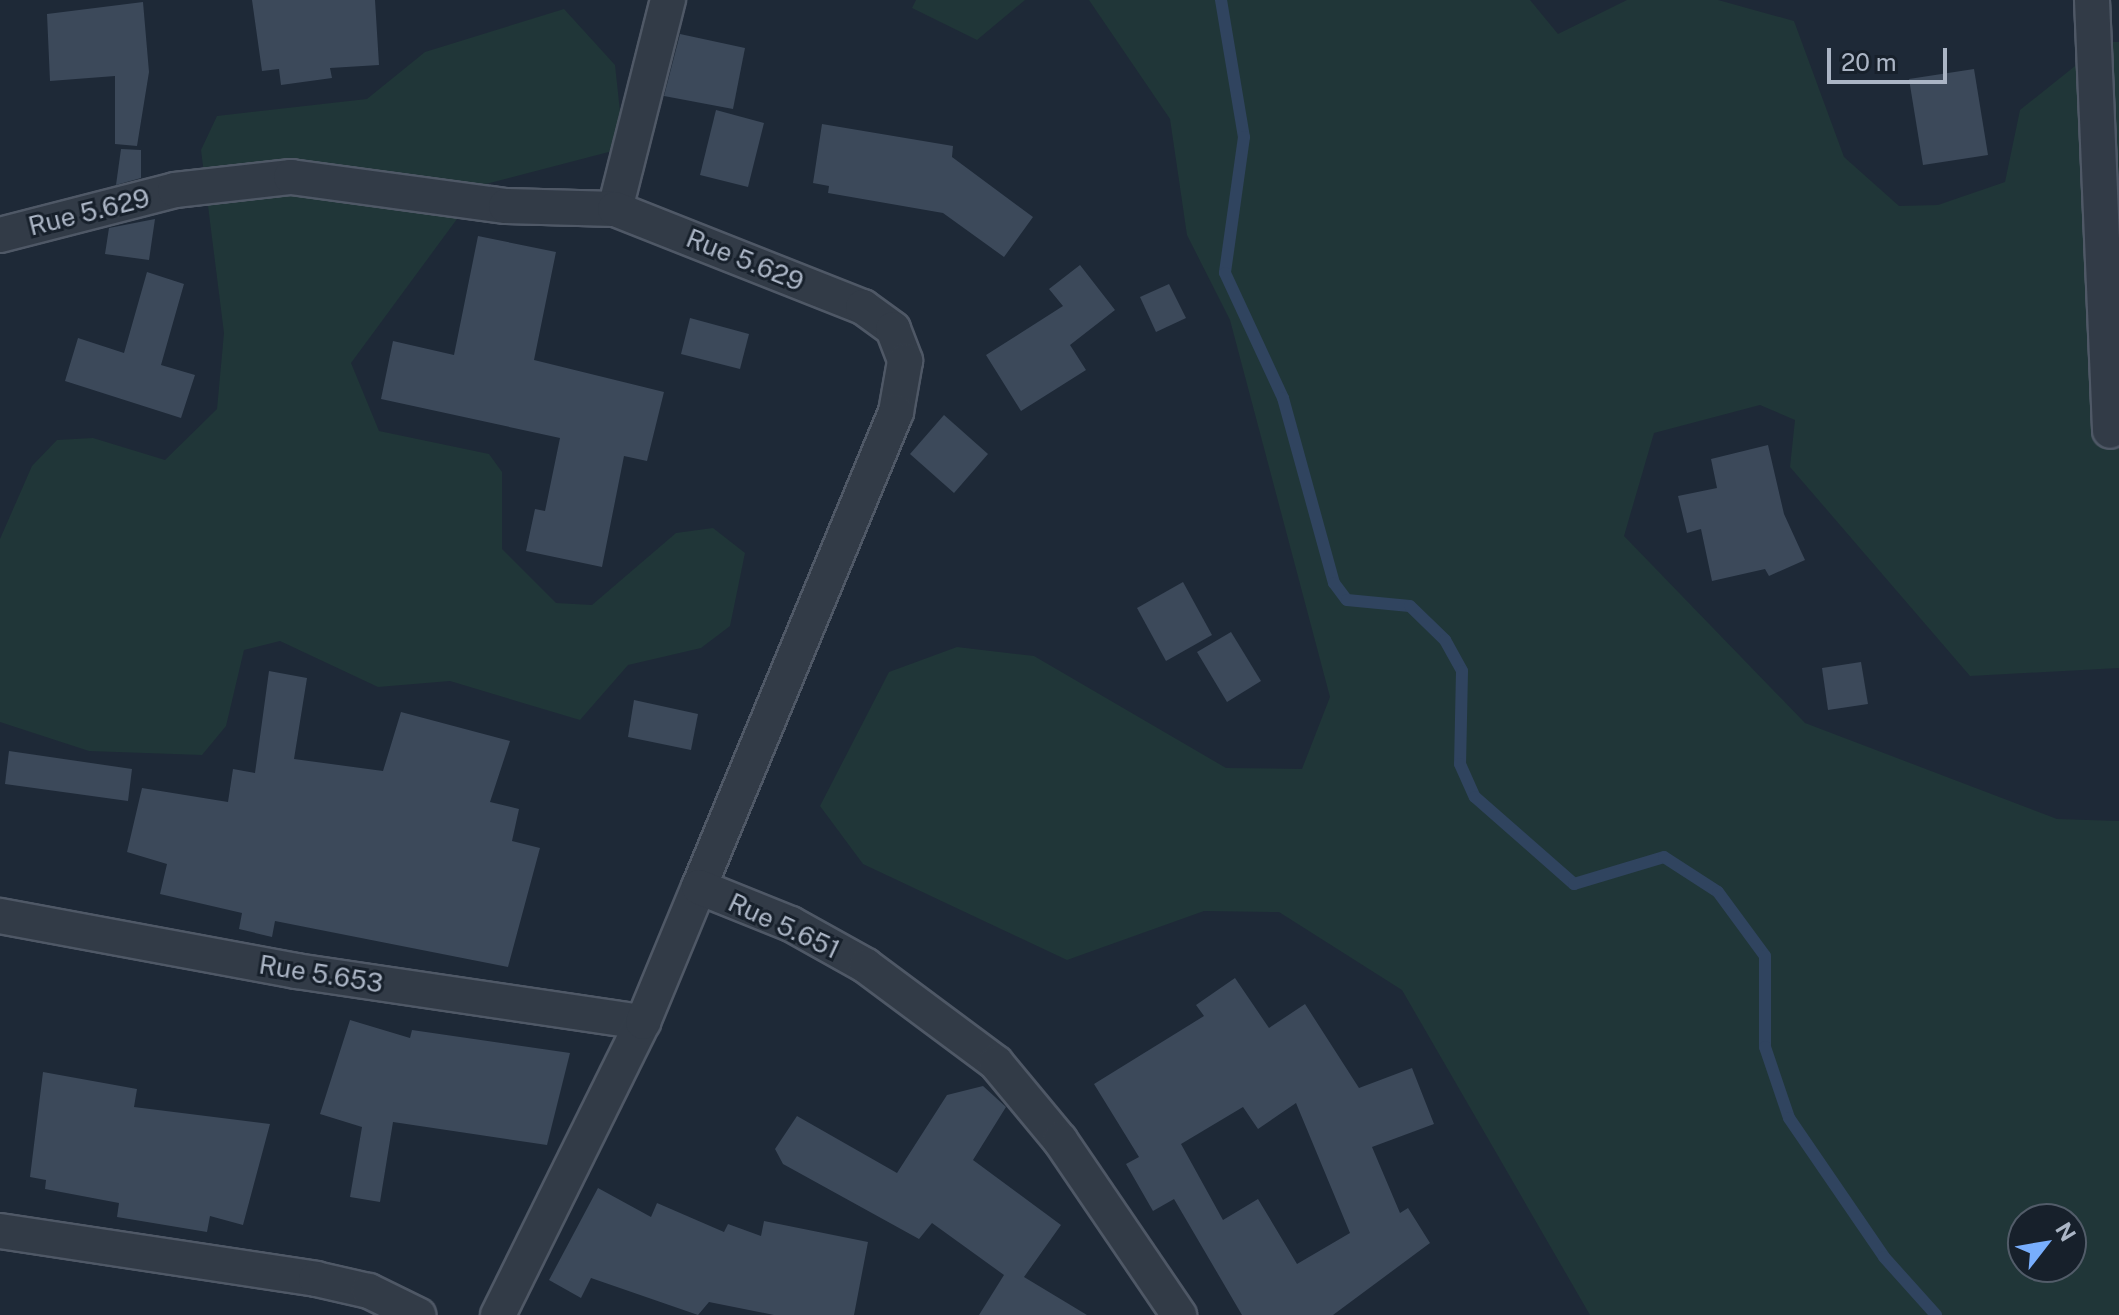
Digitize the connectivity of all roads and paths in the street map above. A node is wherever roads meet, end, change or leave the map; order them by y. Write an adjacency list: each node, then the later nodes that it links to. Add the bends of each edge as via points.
1 (668, 0): 3 (street)
2 (2092, 0): 5 (street)
3 (615, 209): 4 (street, Rue 5.629, via 506,206 291,177 175,190); 6 (street, Rue 5.629, via 863,307 893,329 905,361 896,412)
4 (0, 235)
5 (2110, 431)
6 (699, 887): 8 (street, Rue 5.651); 12 (street, Rue 5.651, via 791,924 866,966 996,1063 1060,1140)
7 (0, 916): 8 (street, Rue 5.653, via 296,971)
8 (643, 1022): 11 (street, Rue 5.651)
9 (0, 1231): 10 (street, via 316,1279 369,1291)
10 (418, 1315)
11 (498, 1315)
12 (1179, 1315)

